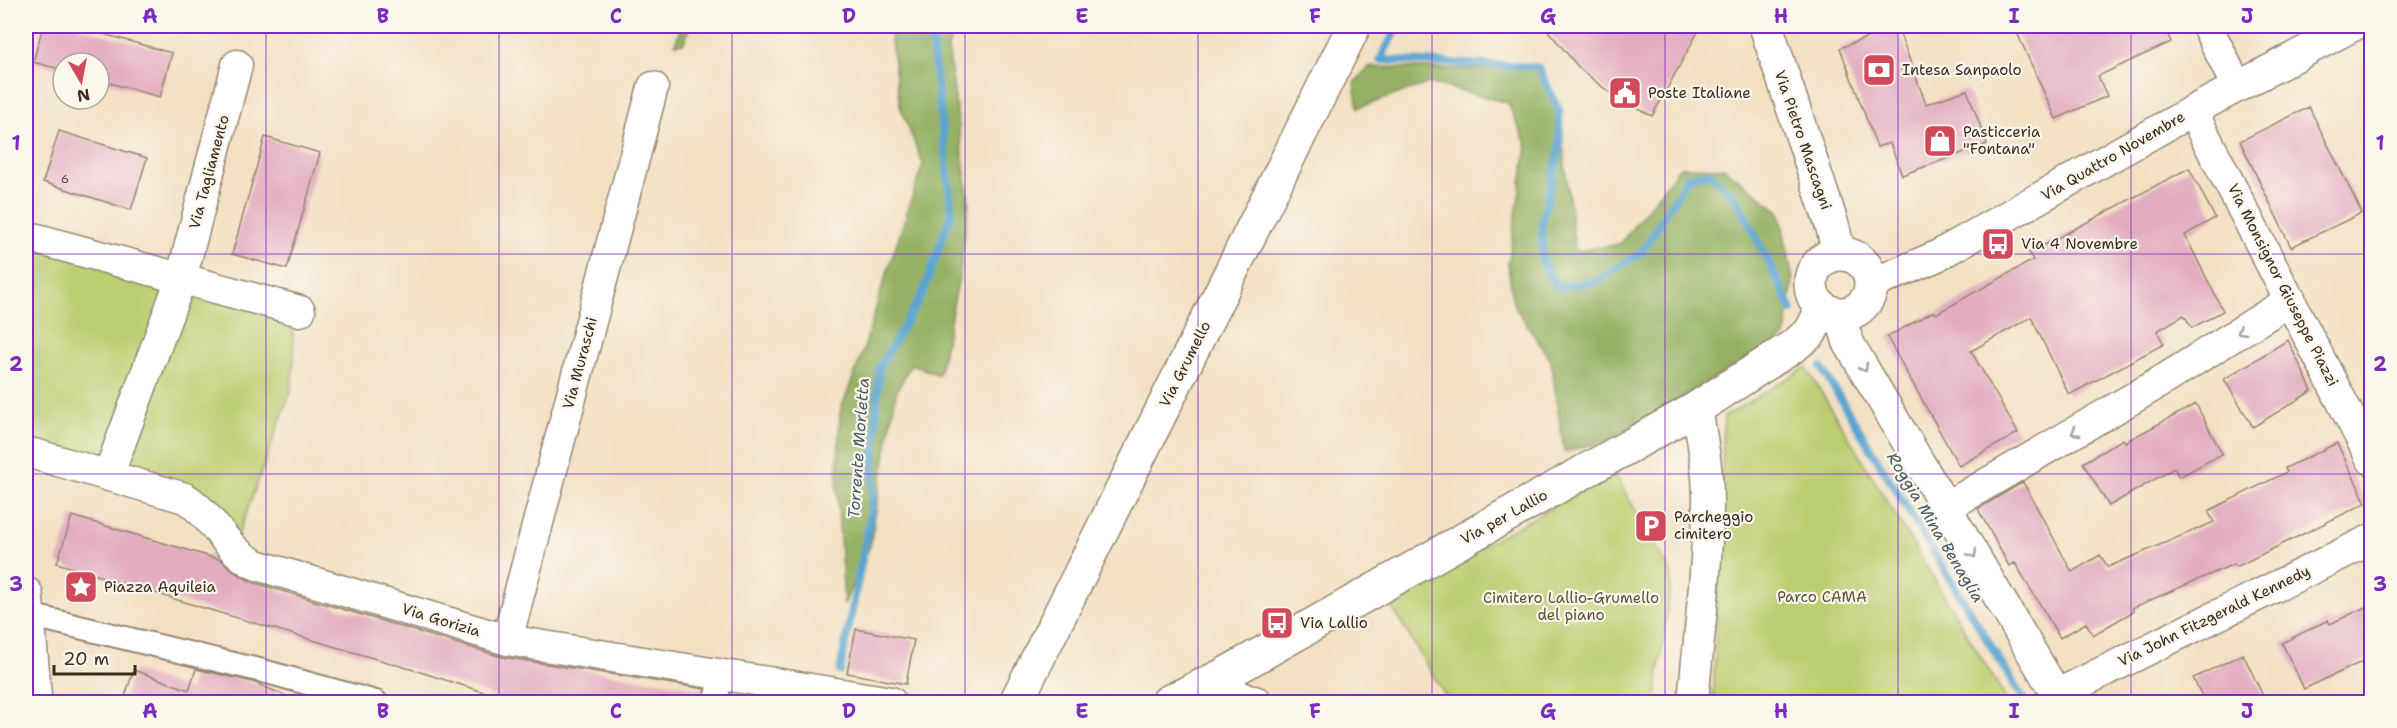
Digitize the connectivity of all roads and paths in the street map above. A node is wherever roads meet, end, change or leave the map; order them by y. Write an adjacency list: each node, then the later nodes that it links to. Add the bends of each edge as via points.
1 (1354, 26): 31 (street, Via Grumello)
2 (1766, 26): 10 (street, Via Pietro Mascagni)
3 (2207, 26): 7 (street)
4 (2353, 26): 7 (street, Via Quattro Novembre)
5 (237, 66): 11 (street, Via Tagliamento)
6 (653, 87): 23 (street, Via Muraschi)
7 (2237, 87): 8 (street, Via Quattro Novembre)
8 (2193, 111): 12 (street, Via Quattro Novembre, via 1937,256); 13 (street, Via Monsignor Giuseppe Piazzi)
9 (26, 236): 11 (street)
10 (1839, 254): 12 (street, via 1862,262); 15 (street, via 1818,265 1812,276 1815,299)
11 (181, 279): 14 (street); 19 (street, Via Tagliamento)
12 (1872, 284): 15 (street, via 1862,306 1852,312)
13 (2291, 300): 18 (street, Via Monsignor Giuseppe Piazzi); 20 (street, one-way to 20)
14 (300, 311)
15 (1832, 311): 16 (street, Via per Lallio, via 1792,347); 20 (street, one-way to 20)
16 (1697, 408): 25 (street, Via per Lallio); 34 (street, via 1708,499)
17 (26, 455): 19 (street, Via Gorizia)
18 (2372, 460)
19 (108, 476): 23 (street, Via Gorizia, via 185,498 198,506 245,560 257,565)
20 (1948, 510): 26 (street, one-way to 26)
21 (2372, 539): 26 (street, Via John Fitzgerald Kennedy)
22 (27, 608): 27 (street); 28 (street)
23 (507, 640): 24 (street, Via Gorizia)
24 (723, 674): 29 (street); 30 (street, Via Gorizia)
25 (1222, 676): 32 (street, Via per Lallio); 33 (street, via 1238,696)
26 (2059, 699)
27 (35, 702)
28 (376, 702)
29 (715, 702)
30 (891, 702)
31 (1016, 702)
32 (1168, 702)
33 (1257, 702)
34 (1693, 702)

